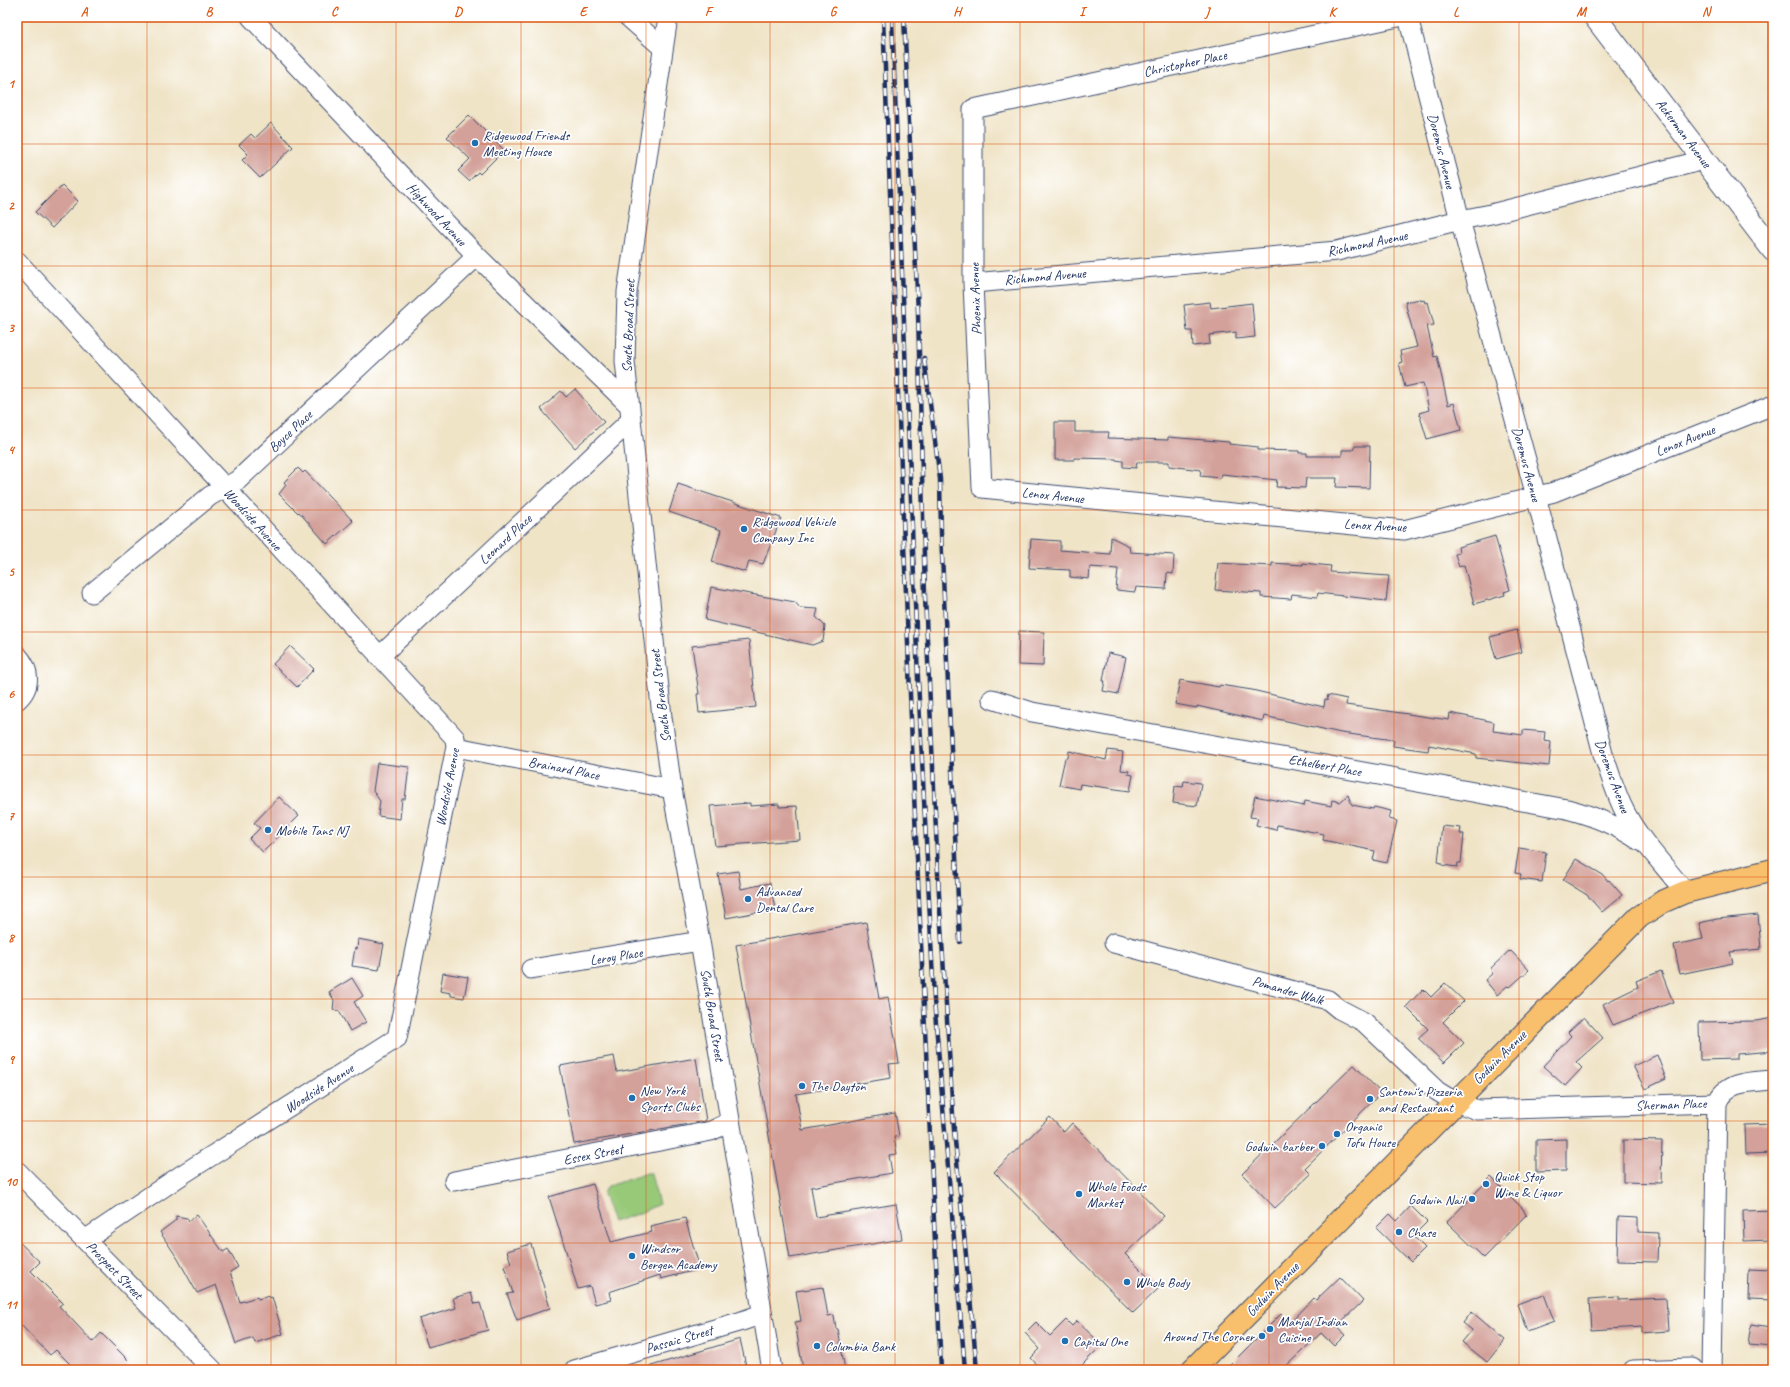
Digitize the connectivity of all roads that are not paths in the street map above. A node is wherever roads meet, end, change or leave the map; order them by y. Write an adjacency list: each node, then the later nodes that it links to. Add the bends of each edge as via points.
1 (251, 17): 12 (street, Highwood Avenue)
2 (628, 17): 7 (street)
3 (668, 17): 7 (street, South Broad Street)
4 (1398, 17): 8 (street, Christopher Place)
5 (1408, 17): 10 (street, Doremus Avenue)
6 (1595, 17): 9 (street, Ackerman Avenue)
7 (662, 48): 16 (street, South Broad Street, via 628,292 625,361)
8 (973, 109): 14 (street, Phoenix Avenue)
9 (1704, 160): 10 (street, Richmond Avenue); 11 (street, Ackerman Avenue)
10 (1460, 220): 14 (street, Richmond Avenue, via 1337,251); 19 (street, Doremus Avenue)
11 (1773, 250)
12 (477, 256): 16 (street, Highwood Avenue); 18 (street, Boyce Place, via 238,480)
13 (17, 261): 18 (street, Woodside Avenue)
14 (973, 283): 17 (street, Phoenix Avenue)
15 (1773, 405): 19 (street, Lenox Avenue, via 1554,492)
16 (629, 413): 22 (street, Leonard Place); 26 (street, South Broad Street)
17 (982, 488): 19 (street, Lenox Avenue, via 1404,530)
18 (225, 489): 20 (street, Boyce Place, via 210,496); 22 (street, Woodside Avenue)
19 (1536, 496): 27 (street, Doremus Avenue, via 1603,754 1624,811)
20 (92, 593)
21 (17, 656): 24 (street, via 26,666 28,677 26,690)
22 (379, 657): 25 (street, Woodside Avenue, via 455,738)
23 (992, 699): 27 (street, Ethelbert Place, via 1032,712 1567,809 1591,815 1626,830)
24 (17, 700)
25 (456, 747): 26 (street, Brainard Place); 39 (street, Woodside Avenue, via 396,1038)
26 (672, 788): 30 (street, South Broad Street)
27 (1651, 849): 29 (street, Doremus Avenue)
28 (1773, 870): 29 (main road, Godwin Avenue)
29 (1686, 892): 34 (main road, Godwin Avenue, via 1662,902 1630,924)
30 (700, 942): 32 (street, Leroy Place); 36 (street, South Broad Street)
31 (1114, 943): 34 (street, Pomander Walk, via 1328,1000 1338,1009 1364,1022 1437,1091)
32 (531, 969)
33 (1773, 1080): 35 (street, via 1736,1084 1720,1094)
34 (1455, 1102): 35 (street, Sherman Place, via 1477,1110); 44 (main road, Godwin Avenue)
35 (1717, 1103): 47 (street, Sherman Place)
36 (730, 1122): 38 (street, Essex Street, via 710,1131); 40 (street, South Broad Street)
37 (17, 1171): 39 (street, Prospect Street)
38 (454, 1181)
39 (85, 1240): 41 (street, Prospect Street)
40 (762, 1314): 42 (street, Passaic Street); 43 (street, South Broad Street)
41 (213, 1370)
42 (574, 1370)
43 (772, 1370)
44 (1192, 1370)
45 (1633, 1370): 46 (street)
46 (1696, 1370)
47 (1712, 1370)

